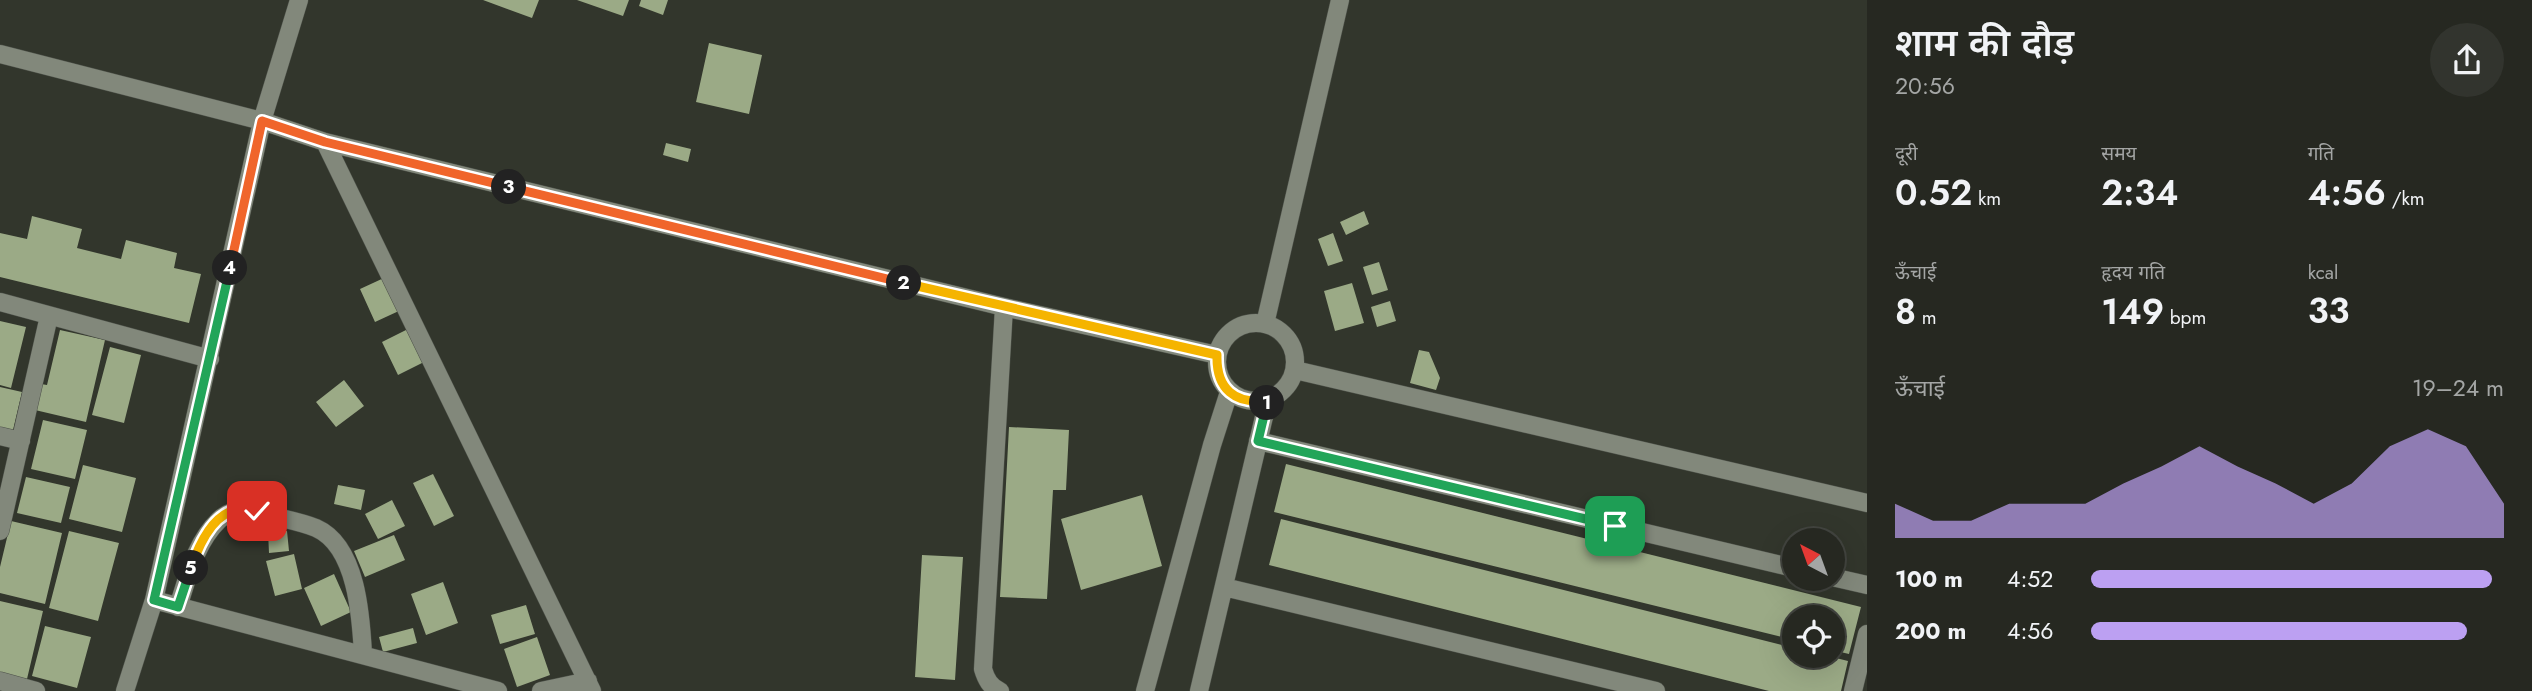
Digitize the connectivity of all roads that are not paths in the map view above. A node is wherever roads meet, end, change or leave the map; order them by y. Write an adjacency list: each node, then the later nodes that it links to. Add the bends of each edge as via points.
1 (299, 0): 4 (street)
2 (1339, 0): 9 (street)
3 (0, 54): 4 (street)
4 (262, 121): 5 (street); 11 (street)
5 (325, 142): 7 (street); 29 (street)
6 (0, 302): 8 (street)
7 (1004, 307): 10 (street); 34 (street, via 983,669 986,679)
8 (49, 316): 11 (street); 16 (street)
9 (1265, 324): 10 (street, via 1249,323 1234,329); 12 (street, via 1276,328 1292,346)
10 (1217, 355): 13 (street, via 1216,369)
11 (210, 359): 24 (street)
12 (1295, 370): 14 (street, via 1290,383); 18 (street)
13 (1229, 392): 14 (street, via 1254,402); 35 (street)
14 (1268, 400): 17 (street)
15 (0, 436): 16 (street)
16 (21, 441): 19 (street)
17 (1258, 441): 20 (street); 23 (street)
18 (1867, 503)
19 (0, 531)
20 (1782, 565)
21 (1845, 580): 22 (street)
22 (1867, 585)
23 (1224, 587): 36 (street); 37 (street)
24 (154, 600): 25 (street); 31 (street)
25 (178, 607): 27 (street); 27 (street, via 208,532 239,509 257,511 317,529 342,552 358,597)
26 (1867, 634): 38 (street)
27 (363, 654): 32 (street)
28 (0, 681): 30 (street)
29 (590, 686): 33 (street)
30 (36, 691)
31 (125, 691)
32 (498, 691)
33 (541, 691)
34 (1000, 691)
35 (1145, 691)
36 (1199, 691)
37 (1656, 691)
38 (1853, 691)

